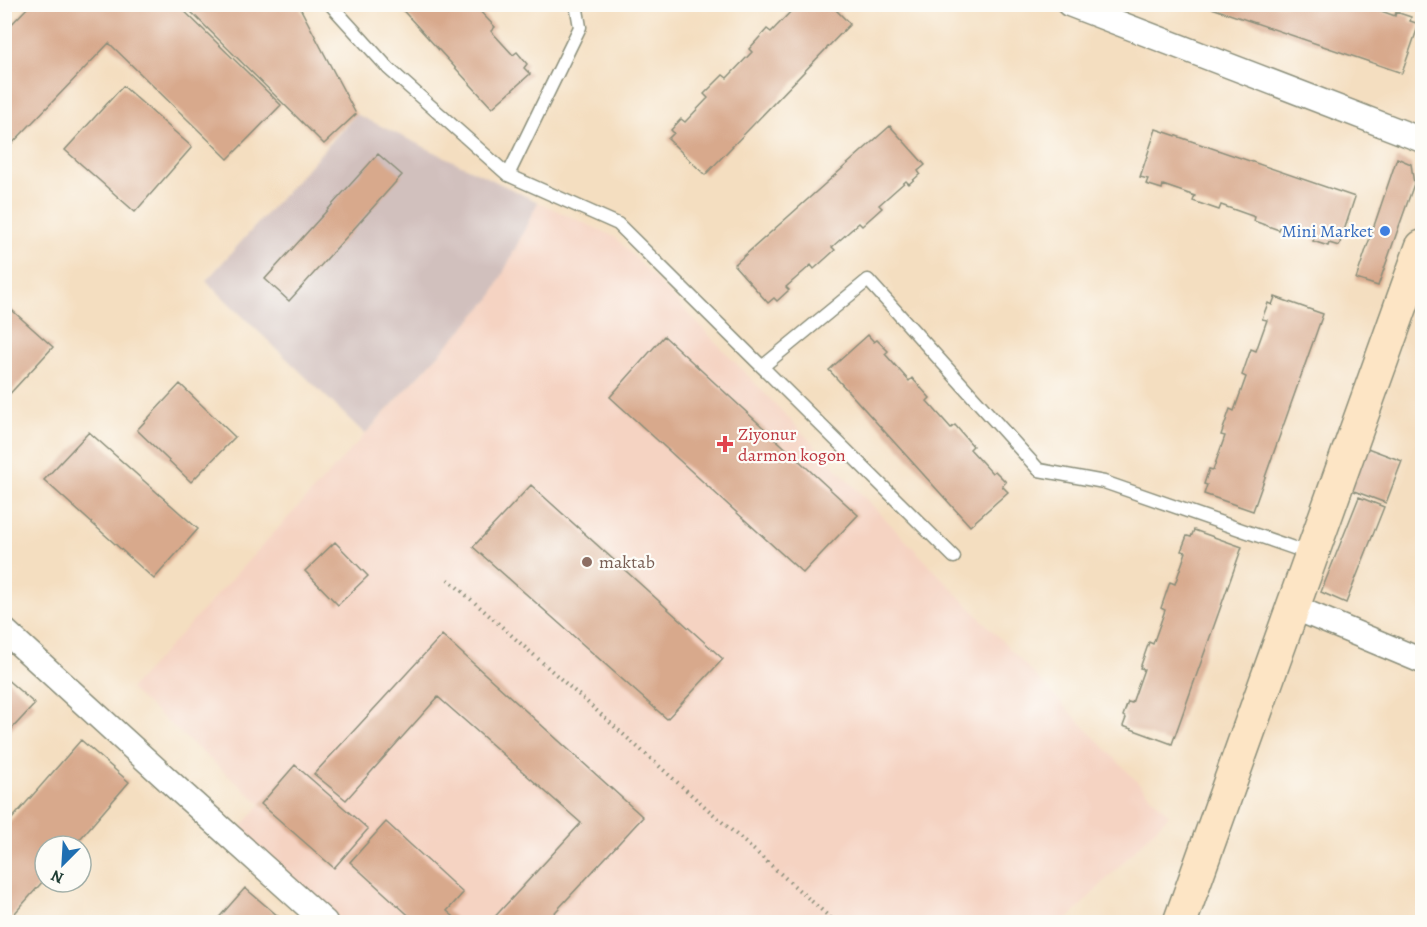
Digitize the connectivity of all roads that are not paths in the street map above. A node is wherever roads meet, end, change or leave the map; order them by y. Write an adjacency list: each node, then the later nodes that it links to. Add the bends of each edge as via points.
1 (330, 4): 5 (lane, via 389,69)
2 (576, 4): 5 (lane, via 580,27)
3 (1069, 4): 4 (street)
4 (1422, 140)
5 (508, 176): 7 (lane, via 618,224)
6 (1422, 248): 8 (street)
7 (762, 367): 8 (lane, via 868,280 1039,470 1104,482); 9 (lane)
8 (1312, 555): 10 (street)
9 (954, 557)
10 (1293, 607): 12 (street); 14 (street)
11 (4, 630): 13 (street)
12 (1422, 661)
13 (325, 922)
14 (1180, 922)

